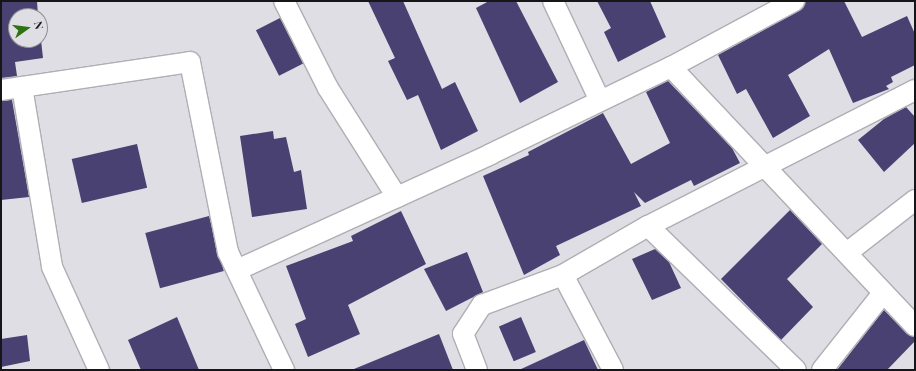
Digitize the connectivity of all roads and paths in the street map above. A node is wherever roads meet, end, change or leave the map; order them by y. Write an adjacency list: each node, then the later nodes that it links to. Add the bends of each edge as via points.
1 (284, 1): 10 (street, via 328,88)
2 (553, 1): 8 (street)
3 (794, 1): 4 (street)
4 (671, 67): 8 (street); 9 (street)
5 (22, 87): 6 (street); 14 (street, via 190,62 228,252); 18 (street, via 52,267)
6 (1, 90)
7 (915, 90): 9 (street)
8 (600, 101): 10 (street)
9 (766, 166): 12 (street); 13 (street)
10 (397, 197): 14 (street)
11 (915, 200): 13 (street)
12 (648, 226): 15 (street); 22 (street)
13 (848, 252): 16 (street)
14 (237, 270): 19 (street)
15 (563, 275): 20 (street, via 482,305 463,334); 21 (street)
16 (883, 293): 17 (street); 23 (street)
17 (915, 326)
18 (97, 370)
19 (284, 370)
20 (477, 370)
21 (613, 370)
22 (796, 370)
23 (822, 370)

